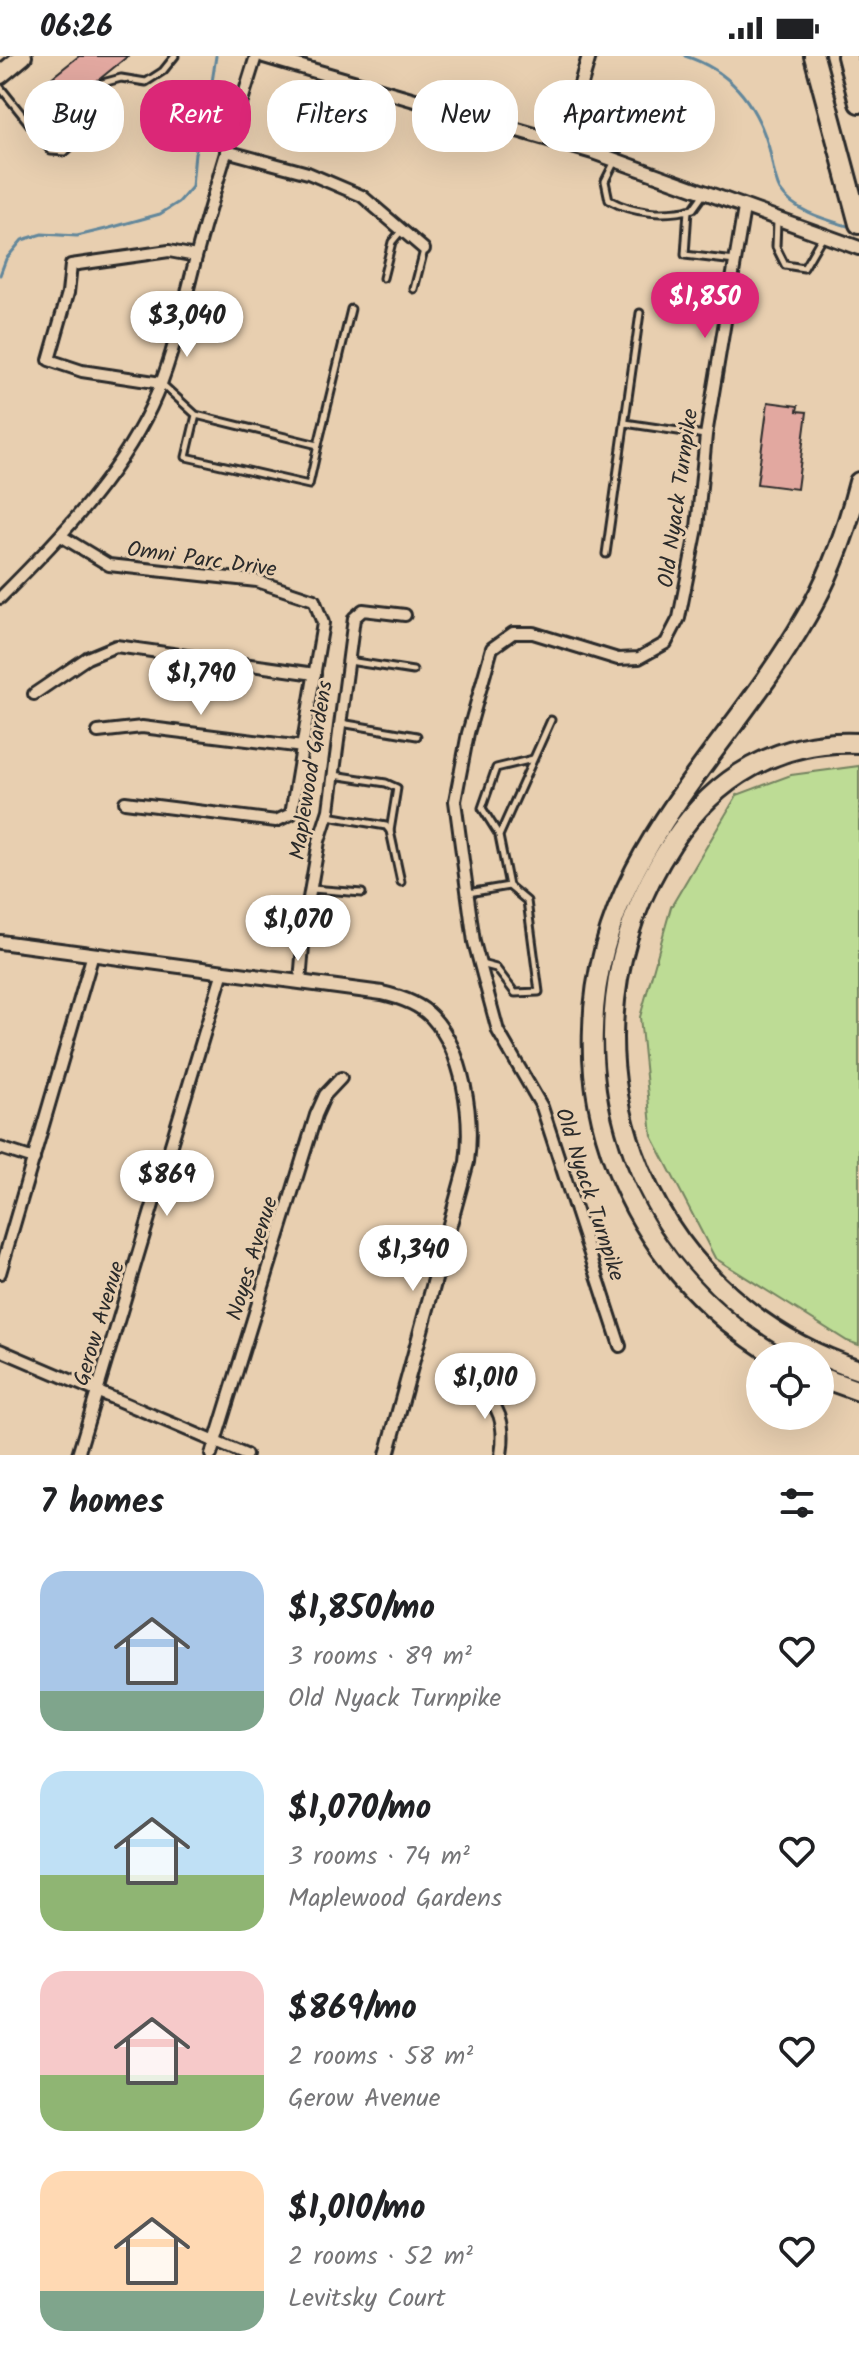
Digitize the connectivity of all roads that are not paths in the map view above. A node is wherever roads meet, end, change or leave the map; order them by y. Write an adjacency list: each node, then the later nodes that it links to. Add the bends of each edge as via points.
1 (23, 56): 8 (main road)
2 (175, 56): 11 (lane, via 146,82 121,78 99,84 79,136 65,152 51,151)
3 (256, 56): 9 (street)
4 (264, 56): 13 (street)
5 (589, 56): 10 (street)
6 (814, 56): 21 (highway)
7 (847, 56): 12 (highway)
8 (0, 75)
9 (248, 80)
10 (582, 80)
11 (0, 87)
12 (859, 103)
13 (534, 135)
14 (226, 152): 27 (street)
15 (230, 152): 23 (street, via 308,173 362,196)
16 (590, 152): 17 (street)
17 (616, 160): 18 (street); 20 (lane, via 605,181 609,200 628,211)
18 (704, 193): 19 (street); 20 (lane)
19 (744, 208): 22 (street); 28 (street, Old Nyack Turnpike)
20 (688, 210): 28 (lane, via 685,255)
21 (856, 216)
22 (777, 221): 24 (street); 24 (lane, via 776,247 785,265 804,268)
23 (403, 229): 26 (street); 29 (lane, via 392,242)
24 (822, 236): 25 (street)
25 (859, 248)
26 (424, 249): 30 (lane)
27 (196, 256): 33 (street); 33 (street, via 169,251 71,265 49,360 82,371)
28 (736, 262): 36 (street, Old Nyack Turnpike)
29 (383, 278)
30 (414, 289)
31 (351, 309): 37 (lane)
32 (640, 313): 35 (lane)
33 (161, 383): 34 (lane); 39 (street, via 126,450)
34 (196, 415): 37 (lane); 37 (lane, via 186,457 309,485)
35 (625, 423): 36 (lane); 40 (lane)
36 (706, 435): 63 (street, Old Nyack Turnpike, via 679,618 666,643 639,658 618,659 533,633 513,633 492,648 455,801)
37 (318, 445)
38 (859, 482): 73 (highway, via 842,539 808,614 661,822 628,879 606,936 594,1007 593,1058 601,1119 638,1214 699,1296)
39 (61, 536): 41 (street); 45 (street, Omni Parc Drive, via 109,565 257,581 314,600 323,623)
40 (606, 554)
41 (0, 598)
42 (405, 615): 43 (street, Maplewood Gardens, via 363,610 354,618)
43 (348, 661): 44 (lane); 48 (street, Maplewood Gardens)
44 (413, 671)
45 (315, 674): 46 (street, via 116,646 87,658); 52 (street, Omni Parc Drive)
46 (34, 694)
47 (551, 720): 53 (lane)
48 (340, 723): 50 (lane); 54 (street, Maplewood Gardens)
49 (98, 732): 52 (street, via 142,727)
50 (417, 736)
51 (859, 743): 76 (highway, via 811,744 776,753 733,776 694,813 656,869 632,923 617,980 613,1038 617,1095 629,1142 647,1188 677,1238 714,1282 758,1321 808,1350)
52 (303, 747): 55 (street, Omni Parc Drive, via 294,808 276,821)
53 (533, 759): 58 (lane); 58 (lane, via 496,768 482,808)
54 (333, 775): 56 (street, Maplewood Gardens); 57 (lane, via 394,785 397,800)
55 (125, 802)
56 (327, 816): 57 (lane); 61 (street, Maplewood Gardens)
57 (390, 831): 59 (lane)
58 (499, 836): 60 (lane)
59 (401, 882)
60 (509, 886): 63 (lane); 66 (lane, via 527,901 539,992 515,993 496,968)
61 (311, 889): 62 (lane); 68 (street, Maplewood Gardens)
62 (362, 893)
63 (467, 893): 66 (street, Old Nyack Turnpike)
64 (0, 942): 65 (street)
65 (93, 954): 67 (street); 71 (street)
66 (481, 964): 74 (street, Old Nyack Turnpike, via 498,1031 542,1107)
67 (223, 971): 68 (street); 80 (street, Gerow Avenue)
68 (300, 982): 85 (street, via 398,996 431,1015 453,1055 469,1117 467,1162)
69 (341, 1078): 81 (street, Noyes Avenue, via 316,1115)
70 (0, 1148): 71 (street)
71 (34, 1159): 72 (street)
72 (0, 1273)
73 (756, 1342)
74 (620, 1346)
75 (0, 1350): 80 (street)
76 (859, 1370)
77 (834, 1382): 79 (highway)
78 (476, 1384): 86 (street, via 502,1416)
79 (859, 1391)
80 (99, 1392): 81 (street); 82 (street, Gerow Avenue)
81 (215, 1443): 83 (street, Noyes Avenue); 84 (street)
82 (78, 1455)
83 (211, 1455)
84 (246, 1455)
85 (387, 1455)
86 (501, 1455)

